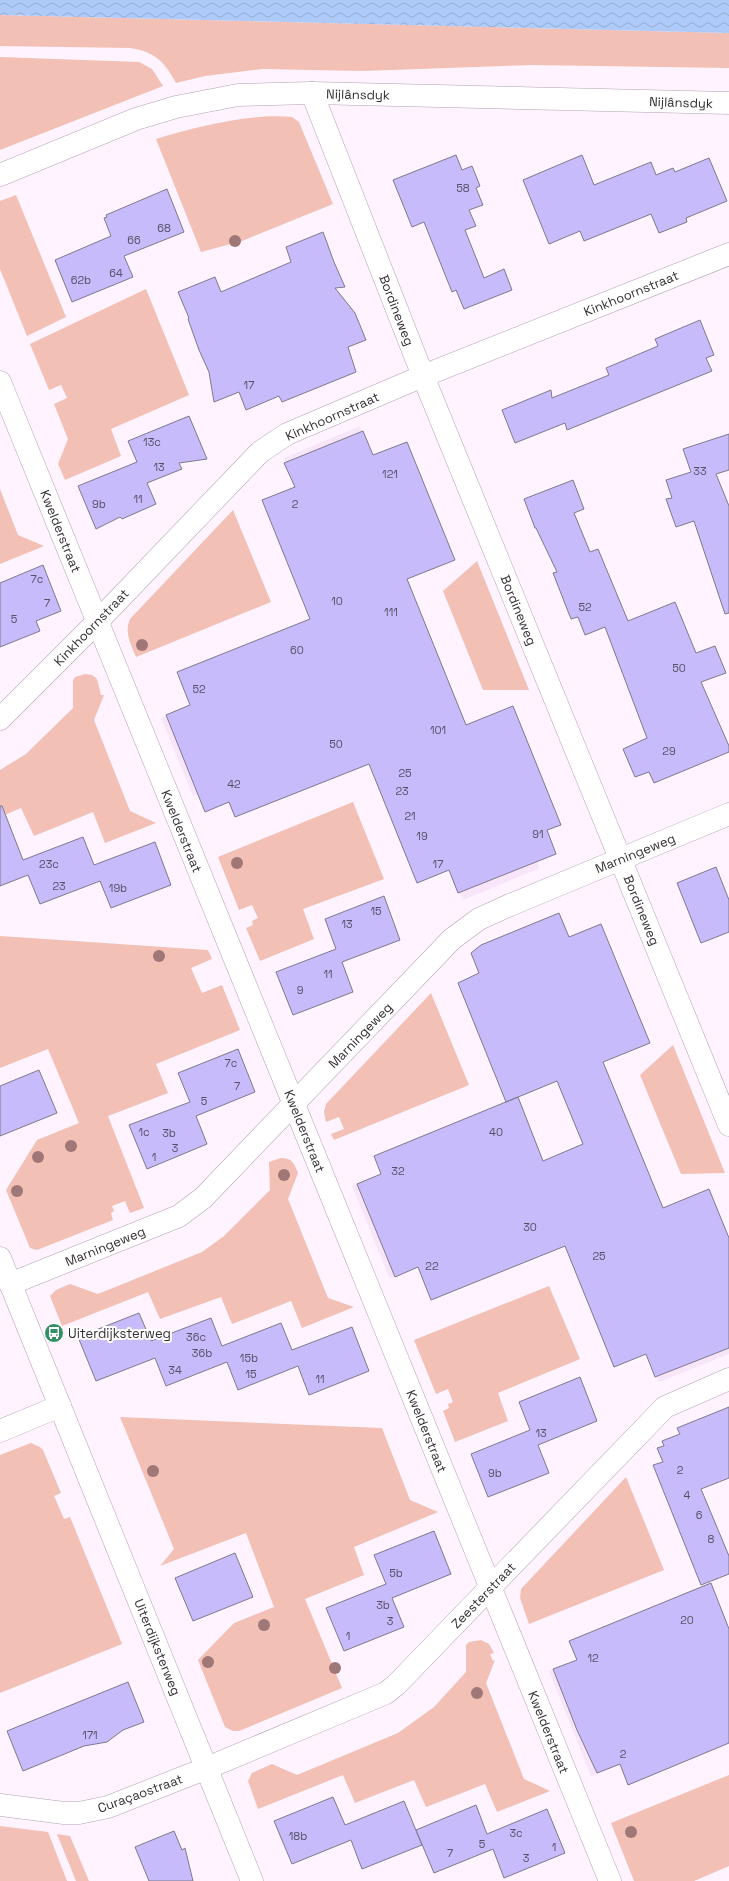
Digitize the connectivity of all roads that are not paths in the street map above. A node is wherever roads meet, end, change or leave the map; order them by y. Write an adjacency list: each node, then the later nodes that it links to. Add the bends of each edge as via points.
1 (312, 93): 2 (street, Nijlânsdyk); 3 (street, Nijlânsdyk, via 238,95 176,107 136,119); 5 (street, Bordineweg)
2 (729, 103)
3 (0, 175)
4 (729, 254): 5 (street, Kinkhoornstraat)
5 (423, 376): 7 (street, Kinkhoornstraat, via 287,434 260,452); 10 (street, Bordineweg)
6 (0, 382): 7 (street, Kwelderstraat)
7 (98, 621): 8 (street, Kinkhoornstraat); 11 (street, Kwelderstraat)
8 (0, 719)
9 (729, 814): 10 (street, Marningeweg)
10 (621, 859): 11 (street, Marningeweg, via 479,919 452,939); 12 (street, Bordineweg)
11 (294, 1104): 14 (street, Marningeweg, via 203,1198 179,1216); 18 (street, Kwelderstraat)
12 (729, 1125)
13 (0, 1258): 14 (street, Uiterdijksterweg)
14 (10, 1284): 16 (street, Uiterdijksterweg)
15 (729, 1379): 18 (street, Zeesterstraat, via 665,1406)
16 (60, 1406): 17 (street); 19 (street, Uiterdijksterweg)
17 (0, 1431)
18 (490, 1588): 19 (street, Zeesterstraat, via 386,1693); 22 (street, Kwelderstraat)
19 (207, 1768): 20 (street, Curaçaostraat, via 108,1807 79,1813); 21 (street, Uiterdijksterweg)
20 (0, 1805)
21 (252, 1881)
22 (610, 1881)

